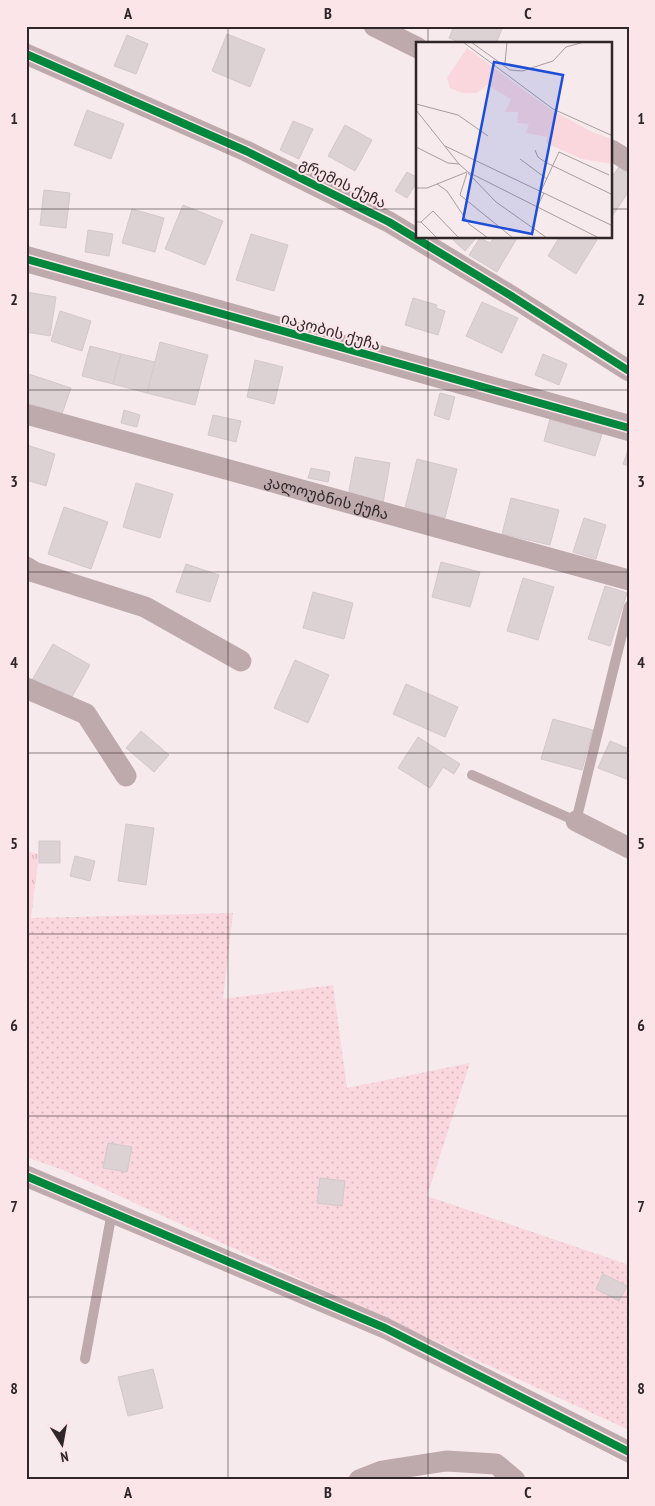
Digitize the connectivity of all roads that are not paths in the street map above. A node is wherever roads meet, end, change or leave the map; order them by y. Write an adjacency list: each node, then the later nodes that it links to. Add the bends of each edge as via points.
1 (374, 26): 2 (street)
2 (416, 47)
3 (26, 54): 6 (street, გრემის ქუჩა, via 246,151)
4 (612, 151): 5 (street)
5 (629, 161)
6 (416, 238)
7 (417, 239): 9 (street, გრემის ქუჩა)
8 (26, 259): 11 (street, იაკობის ქუჩა)
9 (629, 371)
10 (26, 414): 13 (street, კალოუბნის ქუჩა)
11 (629, 428)
12 (26, 567): 15 (street, via 145,607)
13 (629, 580)
14 (629, 606): 19 (lane)
15 (241, 660)
16 (26, 688): 18 (street, via 86,714)
17 (472, 775): 19 (lane)
18 (126, 776)
19 (576, 821): 20 (street)
20 (629, 848)
21 (26, 1176): 22 (street)
22 (112, 1212): 23 (lane); 24 (street, via 385,1328)
23 (85, 1359)
24 (629, 1452)
25 (359, 1480): 26 (street, via 382,1470 446,1461 496,1464)
26 (515, 1480)

